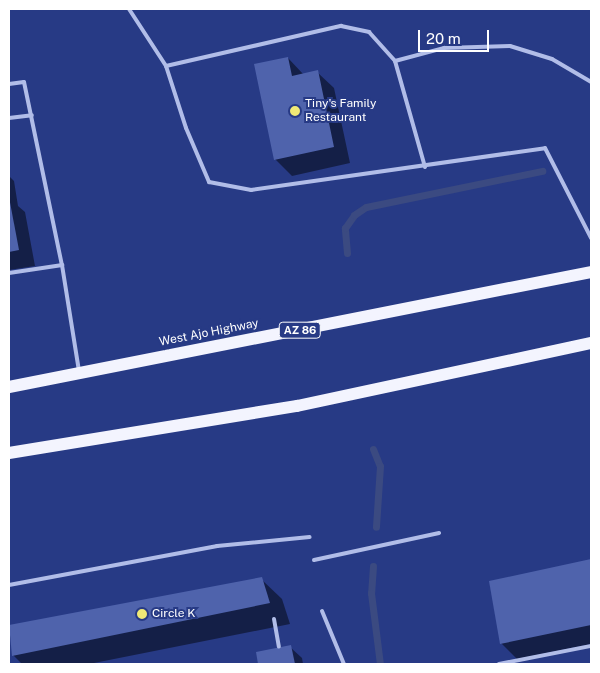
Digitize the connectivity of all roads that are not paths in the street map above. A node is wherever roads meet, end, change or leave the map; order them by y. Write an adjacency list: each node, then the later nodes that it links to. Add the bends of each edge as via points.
1 (129, 9): 3 (lane)
2 (395, 61): 3 (lane, via 369,32 341,26); 4 (lane, via 444,48 510,46 552,59); 8 (lane)
3 (166, 66): 8 (lane, via 186,128 209,182 251,190)
4 (591, 82)
5 (9, 84): 6 (lane, via 24,82)
6 (32, 115): 7 (lane); 10 (lane)
7 (9, 118)
8 (425, 167): 9 (lane, via 545,148)
9 (591, 238)
10 (62, 265): 12 (lane); 14 (lane)
11 (591, 272): 14 (main road, West Ajo Highway / AZ 86)
12 (9, 273)
13 (591, 343): 16 (main road, via 297,406)
14 (79, 373): 15 (main road, West Ajo Highway / AZ 86)
15 (9, 387)
16 (9, 453)
17 (439, 533): 19 (lane)
18 (310, 537): 20 (lane, via 217,546)
19 (314, 560)
20 (9, 585)
21 (322, 611): 25 (lane)
22 (274, 619): 24 (lane)
23 (591, 646): 26 (lane)
24 (279, 647)
25 (344, 664)
26 (500, 664)

